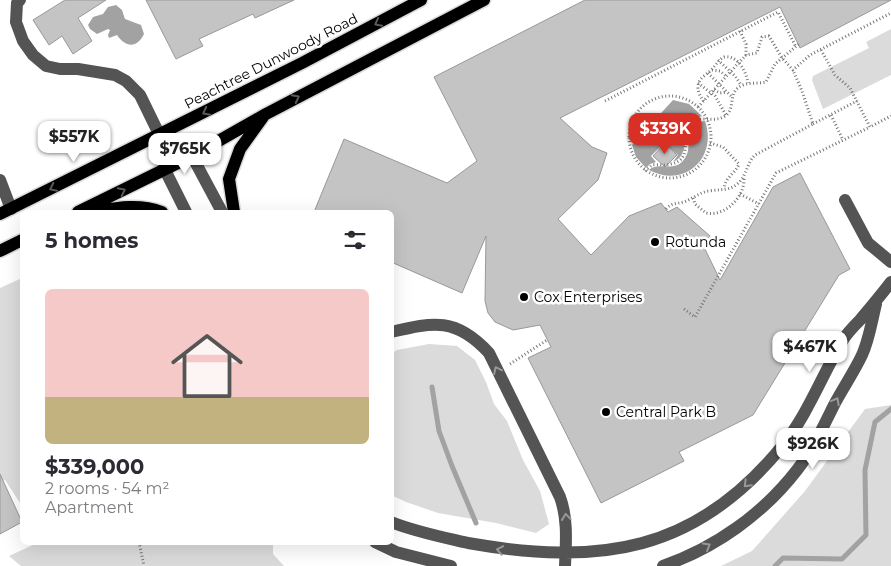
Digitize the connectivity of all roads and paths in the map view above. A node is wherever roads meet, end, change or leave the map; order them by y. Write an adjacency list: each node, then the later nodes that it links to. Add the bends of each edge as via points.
1 (20, 0): 34 (street, via 16,22 33,55 46,66 115,75 126,81 140,94)
2 (421, 0): 34 (main road, Peachtree Dunwoody Road, one-way to 34)
3 (484, 0): 27 (main road, one-way to 3)
4 (891, 13): 6 (path)
5 (740, 31): 7 (path, via 746,44); 8 (path, via 778,12 797,46); 23 (path)
6 (821, 50): 12 (path); 25 (path, via 833,72 850,88)
7 (746, 55): 8 (path, via 757,53 760,40 769,36); 10 (path)
8 (782, 58): 12 (path); 18 (path, via 773,66 766,82)
9 (718, 60): 10 (path, via 730,56); 11 (path); 13 (path)
10 (739, 63): 13 (path); 18 (path)
11 (712, 70): 14 (path); 15 (path)
12 (793, 70): 32 (path)
13 (731, 72): 15 (path); 19 (path)
14 (708, 73): 16 (path); 17 (path)
15 (726, 76): 17 (path)
16 (698, 83): 20 (path); 24 (path, via 698,93)
17 (720, 84): 20 (path); 21 (path)
18 (748, 84): 19 (path)
19 (742, 85): 22 (path)
20 (713, 91): 21 (path); 24 (path); 28 (path)
21 (727, 92): 22 (path)
22 (732, 97): 28 (path, via 731,108)
23 (605, 101)
24 (704, 101): 26 (path)
25 (857, 101): 29 (path); 33 (path)
26 (698, 107): 31 (path); 39 (path, via 673,96 648,101 638,110 631,121 629,146)
27 (266, 114): 37 (main road); 53 (main road, via 240,149 229,179)
28 (726, 115): 31 (path)
29 (831, 115): 32 (path); 35 (path)
30 (891, 116): 33 (path)
31 (706, 119): 36 (path, via 711,131); 39 (path, via 696,120 689,126 686,149 680,160 669,165 652,165)
32 (813, 124): 40 (path, via 755,155)
33 (870, 127): 35 (path)
34 (160, 136): 37 (street); 38 (street); 54 (main road, Peachtree Dunwoody Road, one-way to 54)
35 (843, 140): 46 (path, via 776,173)
36 (710, 143): 39 (path, via 705,159 696,170 683,177 669,179); 42 (path, via 723,147 738,162 726,180)
37 (192, 156): 38 (main road); 52 (street)
38 (165, 170): 48 (main road, one-way to 38); 51 (street)
39 (645, 171)
40 (744, 178): 42 (path); 43 (path)
41 (0, 180): 54 (street)
42 (724, 190): 44 (path, via 708,191)
43 (740, 194): 44 (path, via 731,205 715,214 706,213); 46 (path)
44 (693, 198): 47 (path, via 669,205)
45 (845, 200): 57 (street, via 868,243)
46 (759, 204): 60 (path, via 695,316)
47 (666, 209)
48 (82, 210)
49 (101, 210): 50 (main road, via 122,206)
50 (154, 210)
51 (185, 210)
52 (221, 210)
53 (234, 210)
54 (6, 212)
55 (20, 241): 56 (main road)
56 (0, 251)
57 (891, 262)
58 (891, 282): 59 (street)
59 (877, 300): 67 (street, one-way to 67, via 844,339 801,420 783,445 725,504 693,525 640,548); 70 (street, one-way to 59, via 704,549 731,532 754,514 797,470 863,353)
60 (684, 309)
61 (394, 331): 67 (street, one-way to 61, via 567,524 564,508 489,353 477,340 447,325 431,324)
62 (548, 340): 63 (path)
63 (509, 364)
64 (394, 523): 67 (street, one-way to 64, via 476,545)
65 (140, 545): 68 (path)
66 (381, 545): 69 (street)
67 (565, 562)
68 (144, 566)
69 (451, 566)
70 (663, 566)

